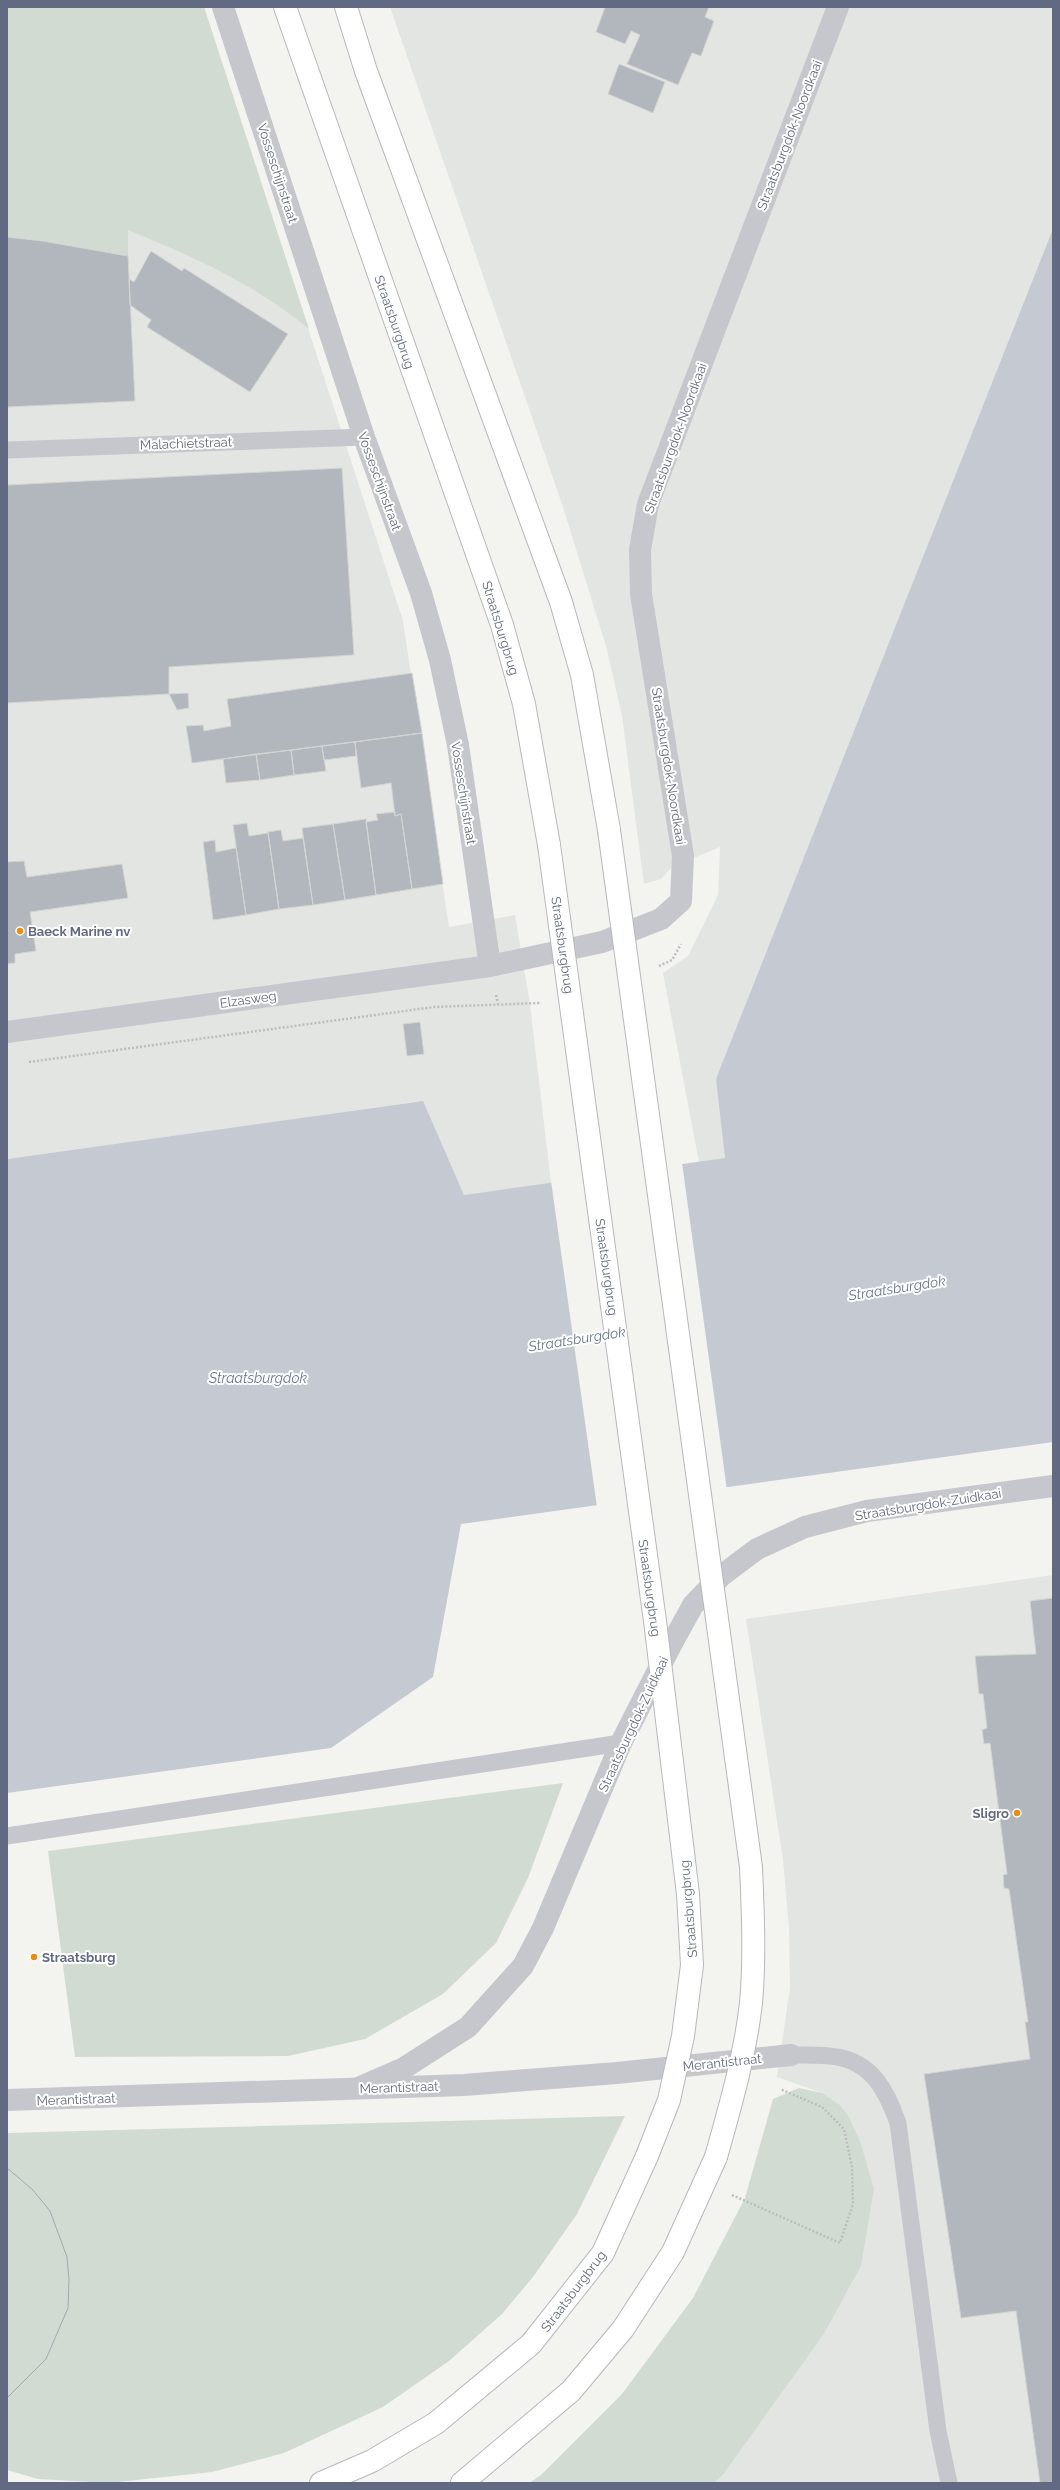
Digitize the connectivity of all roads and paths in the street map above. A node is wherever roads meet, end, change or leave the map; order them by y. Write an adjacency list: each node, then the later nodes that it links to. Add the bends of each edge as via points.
1 (223, 7): 5 (street, Vosseschijnstraat)
2 (285, 7): 16 (main road, Straatsburgbrug, bridge, via 502,625 524,704 549,845 655,1621 688,1894 692,1965 683,2036 669,2100 603,2253 532,2344 436,2423 372,2461)
3 (346, 7): 17 (main road, bridge, via 369,79 561,602 583,682 609,830 698,1473 751,1867 755,1933 751,2004 739,2074 716,2157 673,2252 623,2329 572,2391)
4 (838, 7): 7 (street, Straatsburgdok-Noordkaai, via 648,504 640,550 642,594 683,856 680,901 661,919 602,942)
5 (364, 436): 6 (lane, Malachietstraat); 7 (street, Vosseschijnstraat, via 421,593 440,660 458,745)
6 (7, 450)
7 (490, 966): 8 (street, Elzasweg)
8 (7, 1032)
9 (1053, 1486): 10 (street, Straatsburgdok-Zuidkaai, via 868,1511 805,1527 757,1549 721,1576 692,1605)
10 (621, 1744): 11 (lane); 13 (street, Straatsburgdok-Zuidkaai, via 543,1928 523,1966 468,2027 404,2068)
11 (7, 1836)
12 (790, 2055): 13 (street, Merantistraat, via 464,2085); 15 (path, via 780,2089 822,2107 844,2129 852,2167 853,2204 840,2243); 18 (lane, via 837,2057 858,2065 876,2079 889,2097 898,2123 938,2431)
13 (358, 2088): 14 (street, Merantistraat)
14 (7, 2100)
15 (741, 2198)
16 (321, 2483)
17 (462, 2483)
18 (949, 2483)

